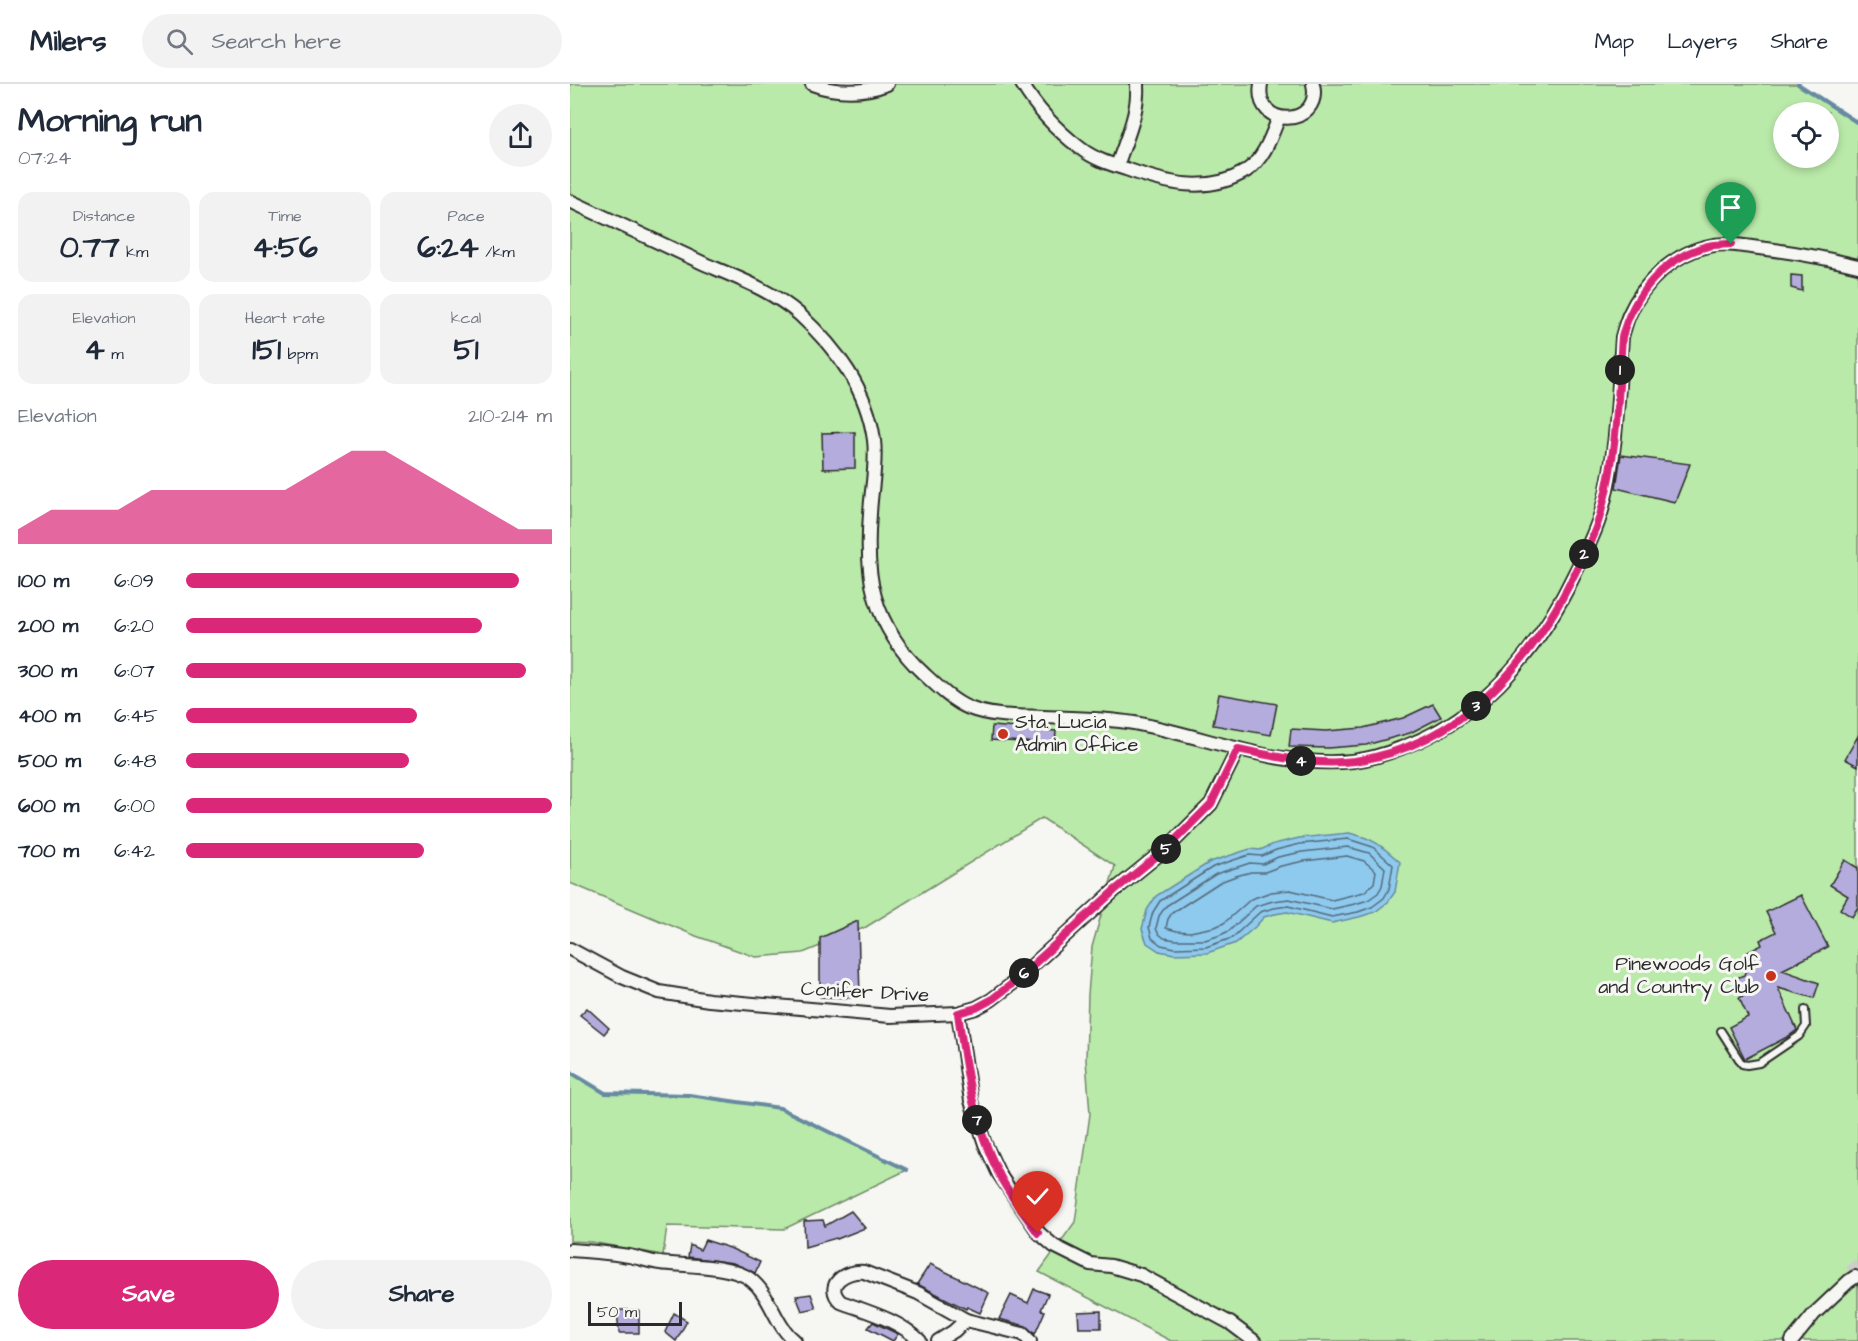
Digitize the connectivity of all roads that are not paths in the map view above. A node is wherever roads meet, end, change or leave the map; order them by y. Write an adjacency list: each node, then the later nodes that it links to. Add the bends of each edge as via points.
1 (812, 84): 2 (street, via 844,91)
2 (887, 84)
3 (1022, 84): 8 (street, via 1049,120 1081,148)
4 (1137, 84): 8 (street, via 1134,118)
5 (1261, 84): 7 (street, via 1261,100 1271,114)
6 (1313, 84): 7 (street, via 1314,96 1305,112 1288,119)
7 (1279, 117): 8 (street, via 1261,156 1247,170 1214,184 1162,182)
8 (1117, 166)
9 (570, 201): 11 (street, via 767,292 797,313 844,362 868,409 874,443 869,552 875,596 894,639 921,672 969,708 1014,716 1133,723)
10 (1854, 265): 11 (street, via 1731,244 1686,254 1658,274 1636,302 1622,337 1611,465 1591,539 1565,595 1507,678 1453,724 1427,739 1385,754 1353,761 1302,762)
11 (1238, 749): 14 (street, Conifer Drive, via 1211,804 1168,847 1012,984 991,1000)
12 (570, 949): 14 (street, Conifer Drive, via 659,992 890,1016)
13 (1805, 1010): 15 (lane, via 1806,1026 1799,1036 1753,1065 1742,1064)
14 (958, 1013): 23 (street, via 971,1101 985,1144 999,1174 1038,1233 1090,1264 1141,1275 1230,1323)
15 (1721, 1031)
16 (570, 1250): 19 (street, via 738,1273 763,1291)
17 (1851, 1277): 24 (street)
18 (966, 1320): 20 (street, via 918,1293 864,1272 855,1271 838,1279 836,1297 842,1302 892,1321); 21 (street); 22 (street, via 1023,1334)
19 (795, 1341)
20 (920, 1341)
21 (938, 1341)
22 (1030, 1341)
23 (1254, 1341)
24 (1792, 1341)

